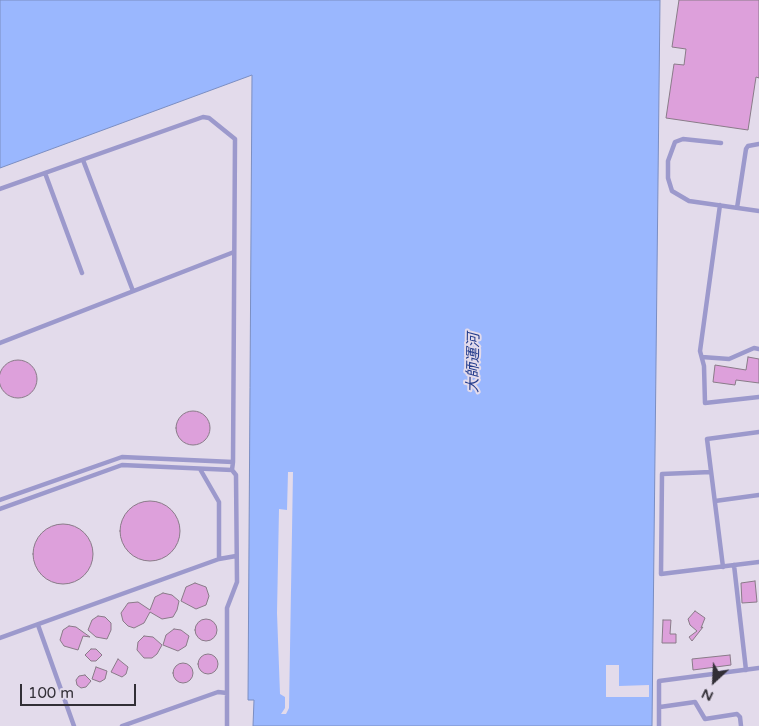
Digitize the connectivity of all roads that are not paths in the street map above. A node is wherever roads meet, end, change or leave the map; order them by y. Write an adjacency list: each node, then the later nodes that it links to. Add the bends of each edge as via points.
1 (721, 143): 6 (lane, via 683,138 675,142 668,170 670,185 676,195 689,201)
2 (759, 144): 7 (lane, via 746,149)
3 (83, 160): 4 (lane); 9 (lane, via 203,117 209,118 235,139); 11 (lane)
4 (45, 174): 5 (lane); 10 (lane)
5 (0, 189)
6 (720, 205): 7 (lane); 14 (lane, via 700,351)
7 (737, 208): 8 (lane)
8 (759, 211)
9 (234, 252): 11 (lane); 17 (lane)
10 (82, 273)
11 (133, 291): 12 (lane)
12 (0, 342)
13 (759, 348): 14 (lane, via 729,359)
14 (702, 357): 15 (lane, via 705,403)
15 (759, 397)
16 (759, 432): 20 (lane, via 707,439)
17 (233, 462): 19 (lane); 22 (lane, via 122,456)
18 (200, 469): 19 (lane); 24 (lane, via 122,465); 26 (lane, via 219,502)
19 (232, 470): 25 (lane, via 236,476)
20 (712, 472): 23 (lane); 29 (lane, via 662,474 661,574)
21 (759, 495): 23 (lane)
22 (0, 500)
23 (715, 500): 29 (lane)
24 (0, 509)
25 (236, 556): 26 (lane); 34 (lane, via 238,582 227,608)
26 (219, 560): 30 (lane)
27 (759, 562): 28 (lane)
28 (734, 565): 29 (lane); 33 (lane)
29 (723, 567)
30 (38, 624): 31 (lane); 36 (lane)
31 (0, 638)
32 (759, 668): 33 (lane)
33 (746, 670): 35 (lane, via 659,681)
34 (227, 693): 37 (lane, via 218,692); 38 (lane)
35 (660, 707): 39 (lane); 40 (lane, via 695,702 705,719 737,714)
36 (74, 726)
37 (122, 726)
38 (226, 726)
39 (659, 726)
40 (741, 726)

